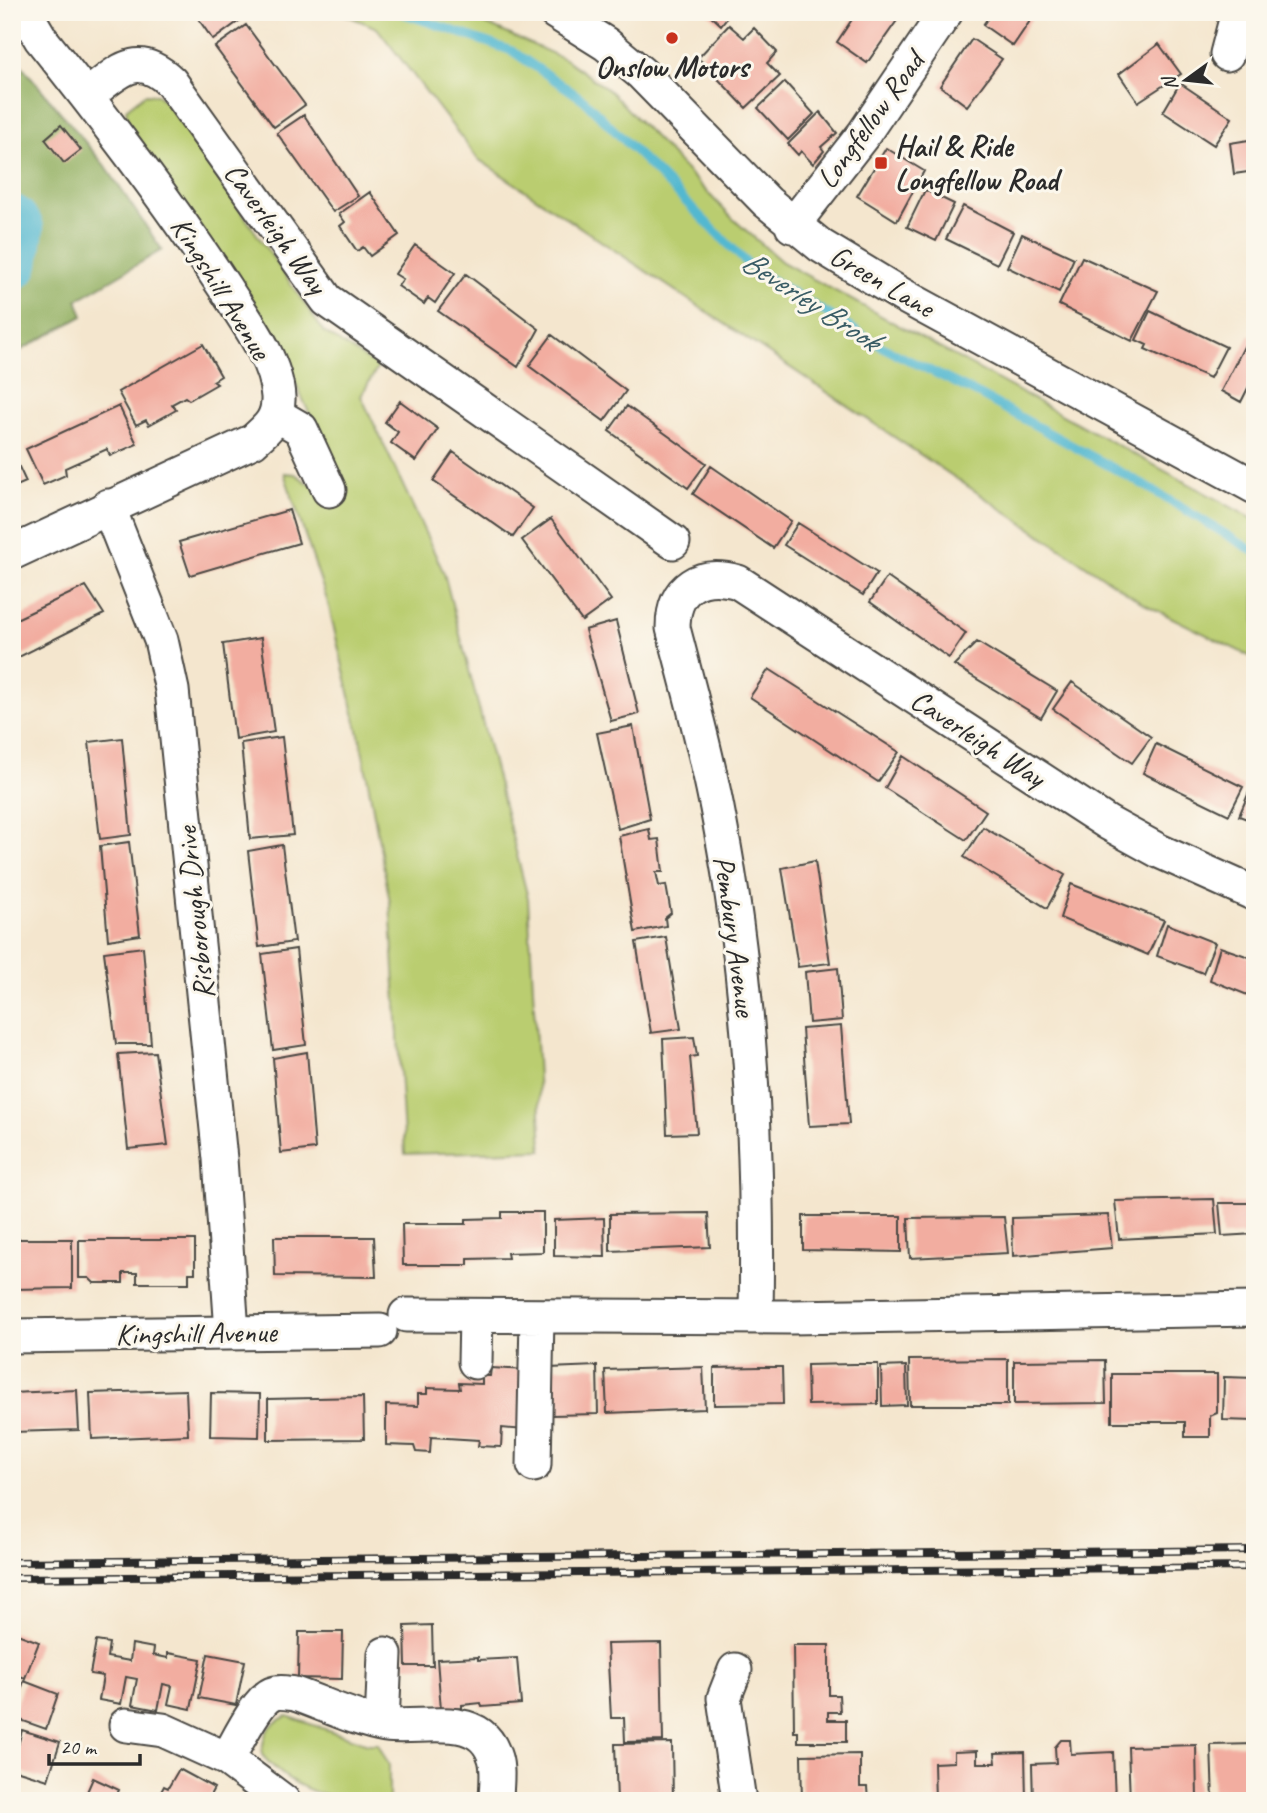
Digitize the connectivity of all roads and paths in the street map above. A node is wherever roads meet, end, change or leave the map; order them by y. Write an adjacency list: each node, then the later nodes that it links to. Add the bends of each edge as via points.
1 (25, 12): 6 (street)
2 (555, 12): 7 (street, Green Lane, via 641,73)
3 (946, 12): 7 (street, Longfellow Road, via 863,135)
4 (1238, 12): 5 (street)
5 (1227, 54)
6 (87, 96): 8 (street, Kingshill Avenue, via 180,219 239,310 275,379); 12 (street, Caverleigh Way, via 130,67 155,67 171,82 327,300)
7 (792, 226): 9 (street, Green Lane, via 902,295)
8 (276, 415): 10 (street, via 301,429); 11 (street, via 271,426 253,441)
9 (1255, 487)
10 (329, 490)
11 (108, 506): 13 (street); 20 (street, Risborough Drive, via 161,640 172,690 220,1159)
12 (673, 542)
13 (12, 553)
14 (707, 578): 15 (street, Caverleigh Way, via 738,582 1108,822 1159,851); 17 (street, Pembury Avenue, via 679,599 673,628 720,825 742,970 755,1145)
15 (1255, 894)
16 (1255, 1309): 17 (street)
17 (756, 1315): 19 (street)
18 (476, 1316): 19 (street); 20 (street, Kingshill Avenue); 22 (street)
19 (537, 1317): 23 (street)
20 (232, 1332): 21 (street, Kingshill Avenue)
21 (12, 1336)
22 (475, 1362)
23 (534, 1465)
24 (385, 1654): 26 (street)
25 (736, 1670): 31 (street, via 724,1698)
26 (382, 1724): 28 (street, via 280,1692 260,1704); 30 (street, via 450,1724 484,1737 496,1760)
27 (126, 1725): 28 (street, via 163,1730)
28 (227, 1759): 29 (street)
29 (283, 1801)
30 (496, 1801)
31 (739, 1801)

